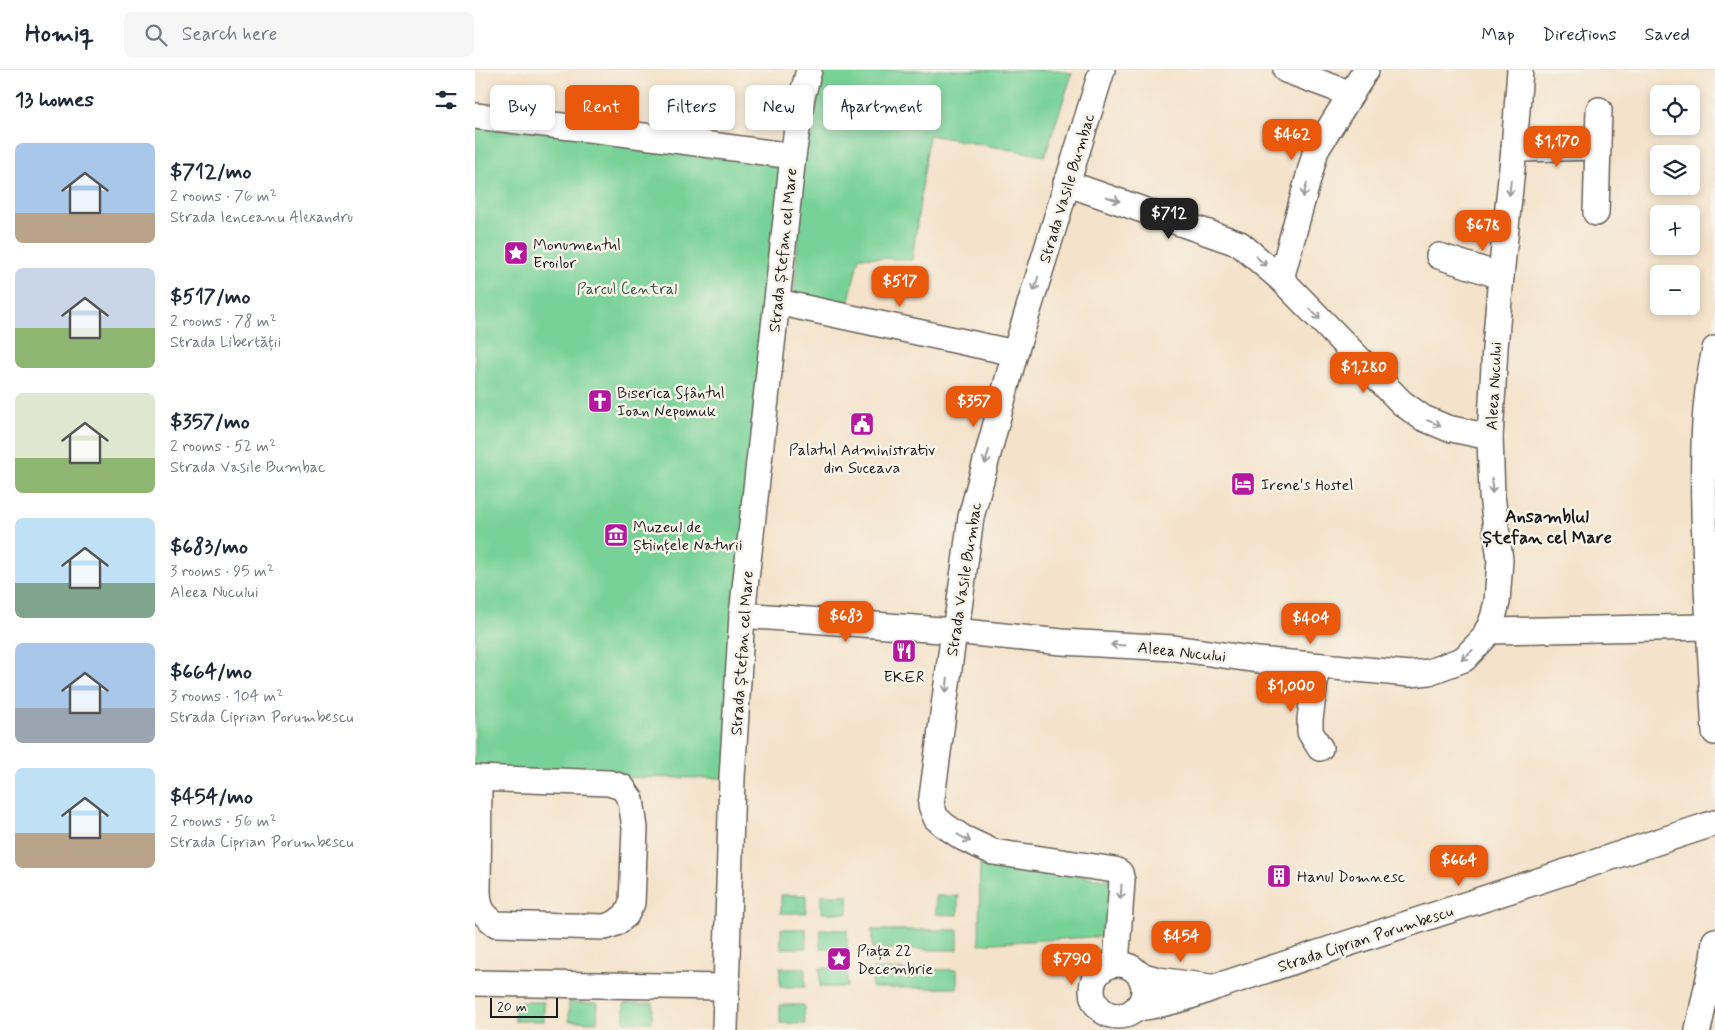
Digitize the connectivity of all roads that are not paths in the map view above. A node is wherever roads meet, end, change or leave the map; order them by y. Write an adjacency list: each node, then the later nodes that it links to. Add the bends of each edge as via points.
1 (809, 70): 11 (street, Strada Ștefan cel Mare)
2 (1102, 70): 12 (street, Strada Vasile Bumbac)
3 (1286, 70): 6 (street)
4 (1366, 70): 6 (street)
5 (1520, 70): 10 (street, Aleea Nucului)
6 (1351, 94): 16 (street, one-way to 16, via 1316,150)
7 (1599, 110): 9 (street)
8 (475, 116): 11 (street)
9 (1598, 147): 10 (street); 13 (street)
10 (1515, 149): 15 (street, Aleea Nucului, one-way to 15)
11 (793, 156): 17 (street, Strada Ștefan cel Mare)
12 (1067, 183): 16 (street, one-way to 16, via 1240,244); 19 (street, Strada Vasile Bumbac, one-way to 19)
13 (1595, 213)
14 (1439, 256): 15 (street)
15 (1501, 276): 20 (street, Aleea Nucului)
16 (1281, 279): 20 (street, one-way to 20, via 1402,403 1423,418 1447,428)
17 (777, 302): 19 (street); 21 (street, Strada Ștefan cel Mare)
18 (1715, 349): 22 (street, via 1703,453)
19 (1015, 353): 23 (street, Strada Vasile Bumbac, one-way to 23, via 971,517)
20 (1490, 437): 24 (street, Aleea Nucului, one-way to 24, via 1492,494 1500,560 1497,602)
21 (742, 615): 23 (street, Aleea Nucului); 34 (street, Strada Ștefan cel Mare, via 732,778)
22 (1709, 627): 24 (street); 26 (street)
23 (953, 631): 25 (street, Aleea Nucului, one-way to 23, via 1174,648 1062,642); 31 (street, Strada Vasile Bumbac, one-way to 31, via 931,805 936,818 963,838 993,852 1120,873)
24 (1487, 631): 25 (street, Aleea Nucului, one-way to 25, via 1464,659 1429,672 1410,674)
25 (1317, 666): 27 (street, via 1310,732)
26 (1715, 732)
27 (1320, 748)
28 (477, 778): 28 (street, via 477,892 479,908 488,918 496,924 605,927 626,915 632,903 635,828 631,800 622,787 567,780)
29 (1715, 823): 35 (street, Strada Ciprian Porumbescu)
30 (1715, 941): 39 (street)
31 (1116, 964): 32 (street, via 1133,968); 37 (street, via 1100,972 1092,988 1097,1005)
32 (1140, 975): 35 (street, Strada Ciprian Porumbescu); 36 (street, via 1145,992)
33 (475, 983): 34 (street)
34 (726, 987): 38 (street, Strada Ștefan cel Mare)
35 (1215, 987): 36 (street, Strada Ciprian Porumbescu, via 1163,1005)
36 (1137, 1008): 37 (street)
37 (1111, 1023)
38 (725, 1030)
39 (1698, 1030)

